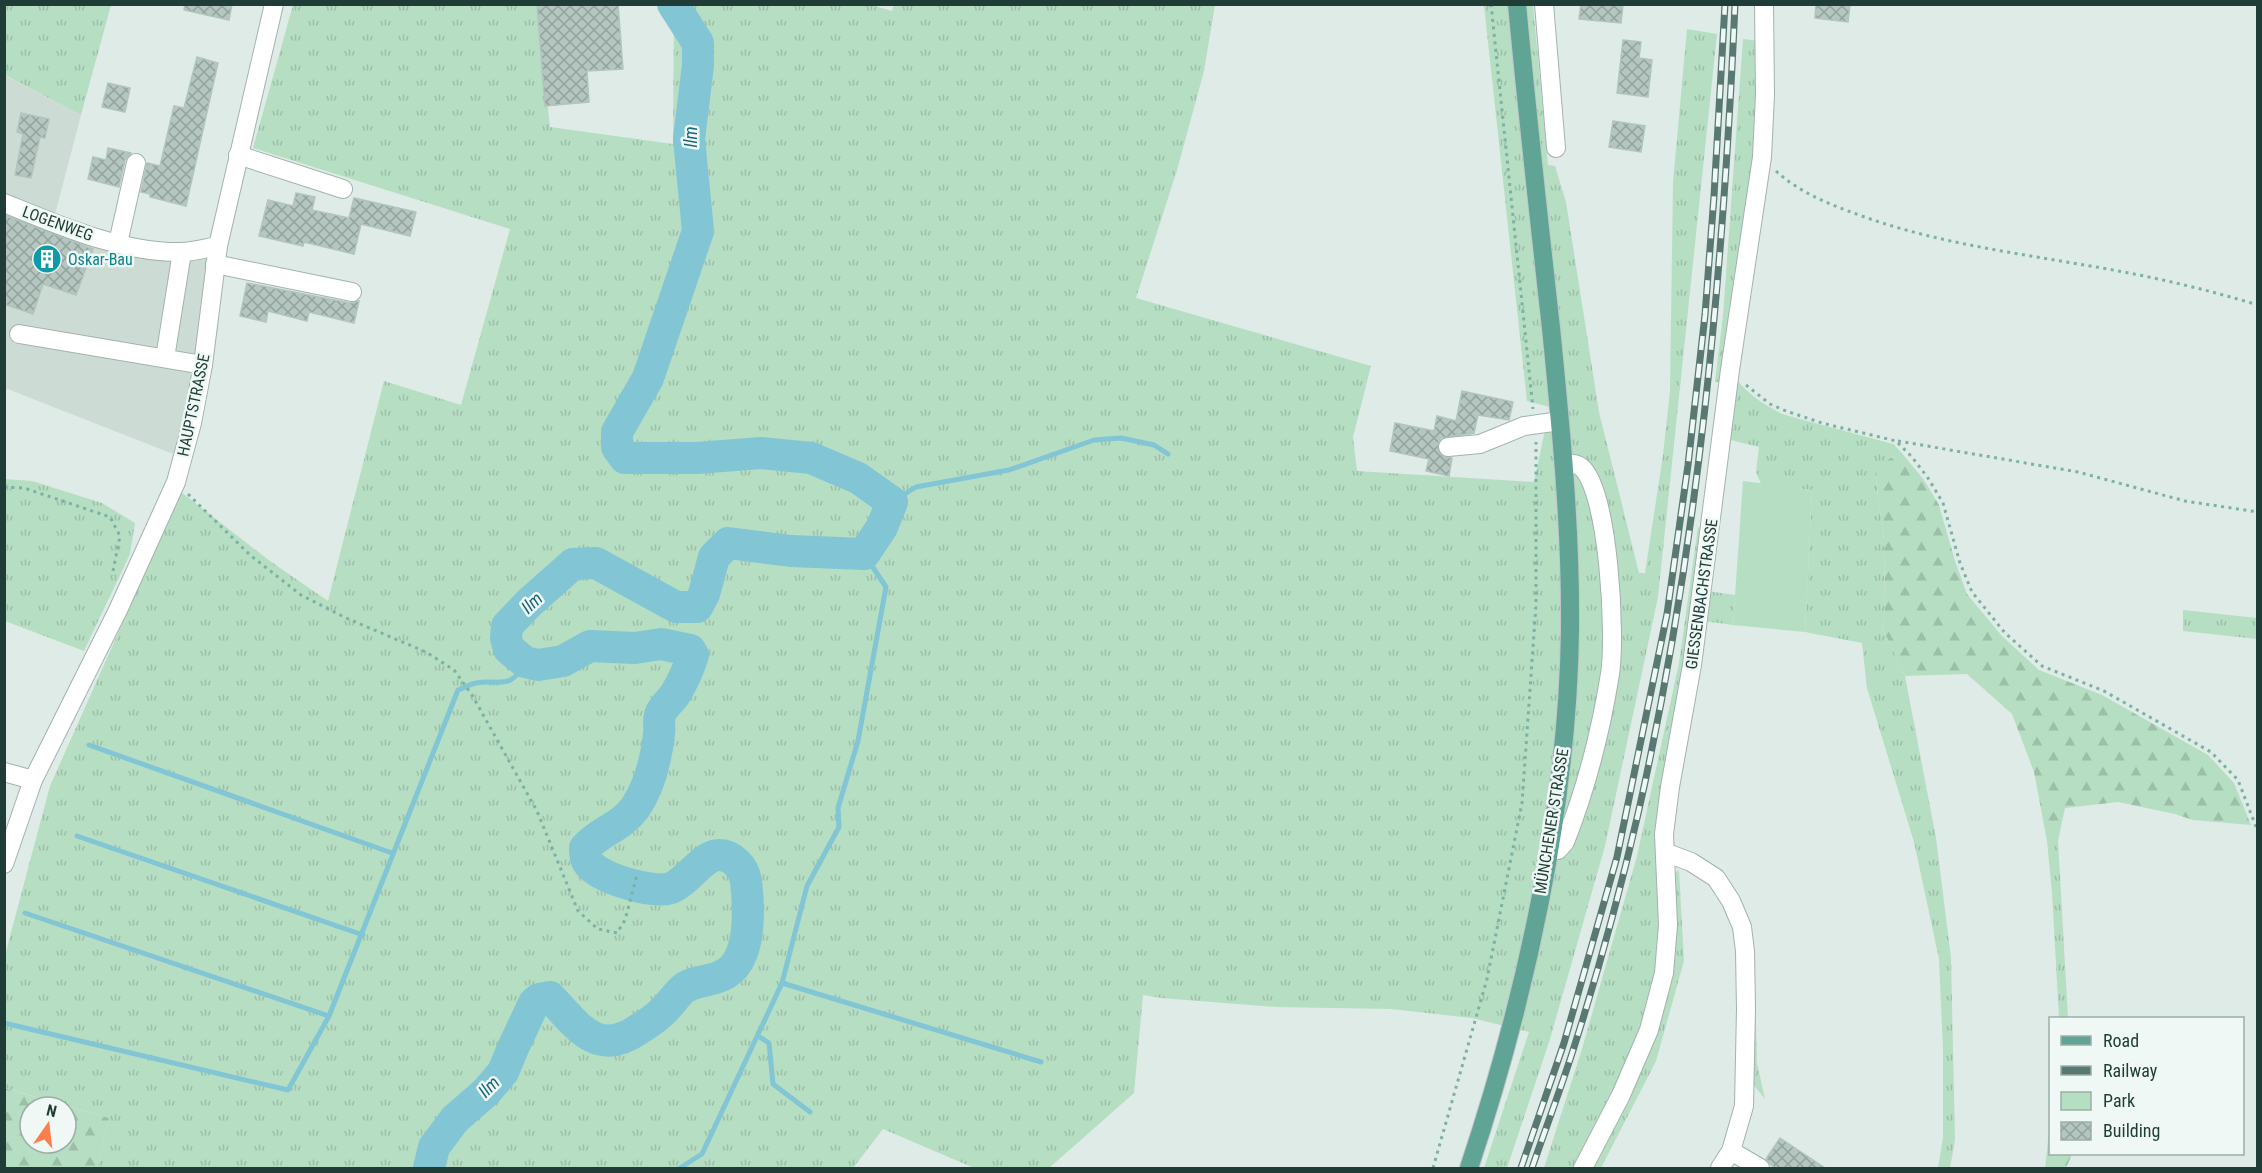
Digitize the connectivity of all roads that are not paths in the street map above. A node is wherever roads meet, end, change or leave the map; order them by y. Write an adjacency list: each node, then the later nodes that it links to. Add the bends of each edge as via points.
1 (274, 4): 6 (street, HAUPTSTRASSE)
2 (1517, 4): 17 (main road, MÜNCHENER STRASSE)
3 (1544, 4): 5 (street)
4 (1764, 4): 23 (street, GIESSENBACHSTRASSE, via 1762,157 1692,665 1670,787 1664,834)
5 (1556, 148)
6 (238, 155): 8 (street); 12 (street, HAUPTSTRASSE)
7 (136, 163): 10 (street)
8 (343, 189)
9 (4, 203): 10 (street, LOGENWEG)
10 (118, 243): 11 (street, LOGENWEG)
11 (182, 252): 12 (street, LOGENWEG); 15 (street)
12 (217, 255): 13 (street); 16 (street, HAUPTSTRASSE)
13 (352, 292)
14 (19, 334): 15 (street)
15 (165, 358): 16 (street)
16 (203, 365): 21 (street, HAUPTSTRASSE, via 176,482 118,610)
17 (1560, 421): 18 (street, via 1524,426 1480,444); 19 (main road, MÜNCHENER STRASSE)
18 (1448, 447)
19 (1564, 464): 22 (main road, MÜNCHENER STRASSE, via 1570,580 1569,665); 22 (street, via 1574,463 1582,468 1596,496 1607,556 1613,633 1611,672 1586,779 1565,842 1558,850)
20 (4, 772): 21 (street)
21 (33, 780): 24 (street, HAUPTSTRASSE)
22 (1550, 849): 26 (main road, MÜNCHENER STRASSE, via 1513,1018)
23 (1667, 853): 25 (street, via 1716,878 1742,927 1746,997 1744,1106); 27 (street, GIESSENBACHSTRASSE, via 1668,925 1661,984 1649,1030 1622,1095)
24 (4, 864)
25 (1731, 1150): 28 (street); 29 (street)
26 (1469, 1168)
27 (1583, 1168)
28 (1720, 1168)
29 (1760, 1168)

